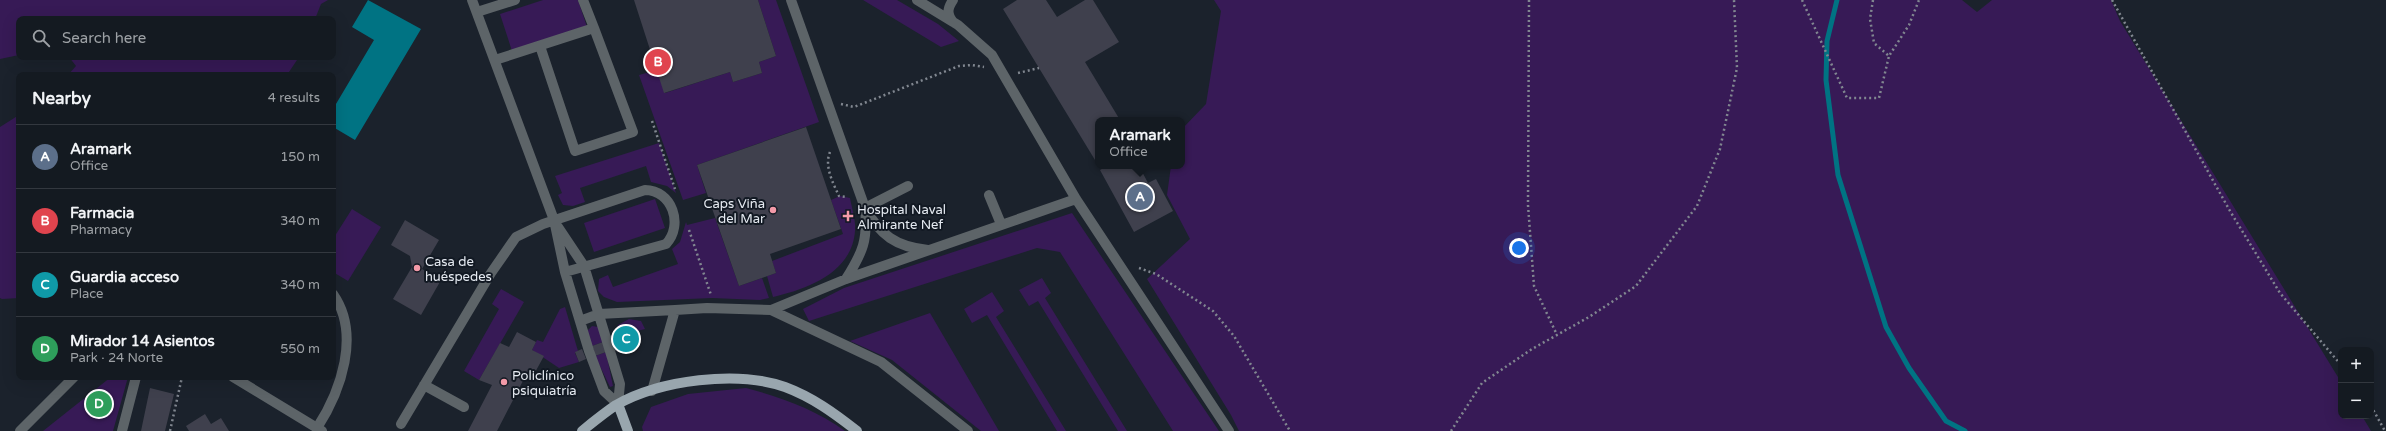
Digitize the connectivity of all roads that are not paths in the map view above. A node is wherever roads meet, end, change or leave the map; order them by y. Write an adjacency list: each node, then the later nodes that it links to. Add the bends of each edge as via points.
1 (472, 0): 7 (street)
2 (516, 0): 7 (street)
3 (584, 0): 9 (street)
4 (791, 0): 15 (street)
5 (917, 0): 8 (street)
6 (953, 0): 8 (street, via 948,15)
7 (476, 12): 11 (street)
8 (953, 22): 14 (street, via 992,55)
9 (594, 28): 10 (street); 10 (street, via 633,132 575,151)
10 (540, 46): 11 (street)
11 (495, 60): 16 (street)
12 (908, 186): 15 (street)
13 (989, 195): 17 (street)
14 (1076, 199): 17 (street); 42 (street)
15 (865, 208): 18 (street, via 884,234 907,247); 21 (street, via 867,236 864,248)
16 (554, 220): 19 (street); 19 (street, via 645,190 654,190 666,198 675,222 672,238 666,244); 20 (street); 30 (street, via 530,228 516,238 491,273)
17 (1001, 224): 18 (street)
18 (932, 250): 21 (street)
19 (584, 266): 20 (street); 25 (street)
20 (565, 272): 26 (street)
21 (846, 279): 24 (street)
22 (336, 299): 35 (street, via 345,322 345,354 336,393)
23 (675, 310): 24 (street); 25 (street); 31 (street)
24 (771, 310): 41 (street, via 881,362)
25 (600, 314): 26 (street); 32 (street, via 620,384)
26 (580, 321): 32 (street, via 604,391)
27 (71, 380): 36 (street)
28 (135, 380): 37 (street)
29 (238, 380): 35 (street)
30 (424, 385): 33 (street); 34 (street)
31 (652, 391): 32 (main road); 40 (main road, via 699,380 766,382 819,403)
32 (618, 404): 38 (main road); 39 (main road)
33 (464, 407)
34 (401, 424)
35 (319, 430)
36 (20, 431)
37 (122, 431)
38 (582, 431)
39 (628, 431)
40 (857, 431)
41 (968, 431)
42 (1229, 431)

